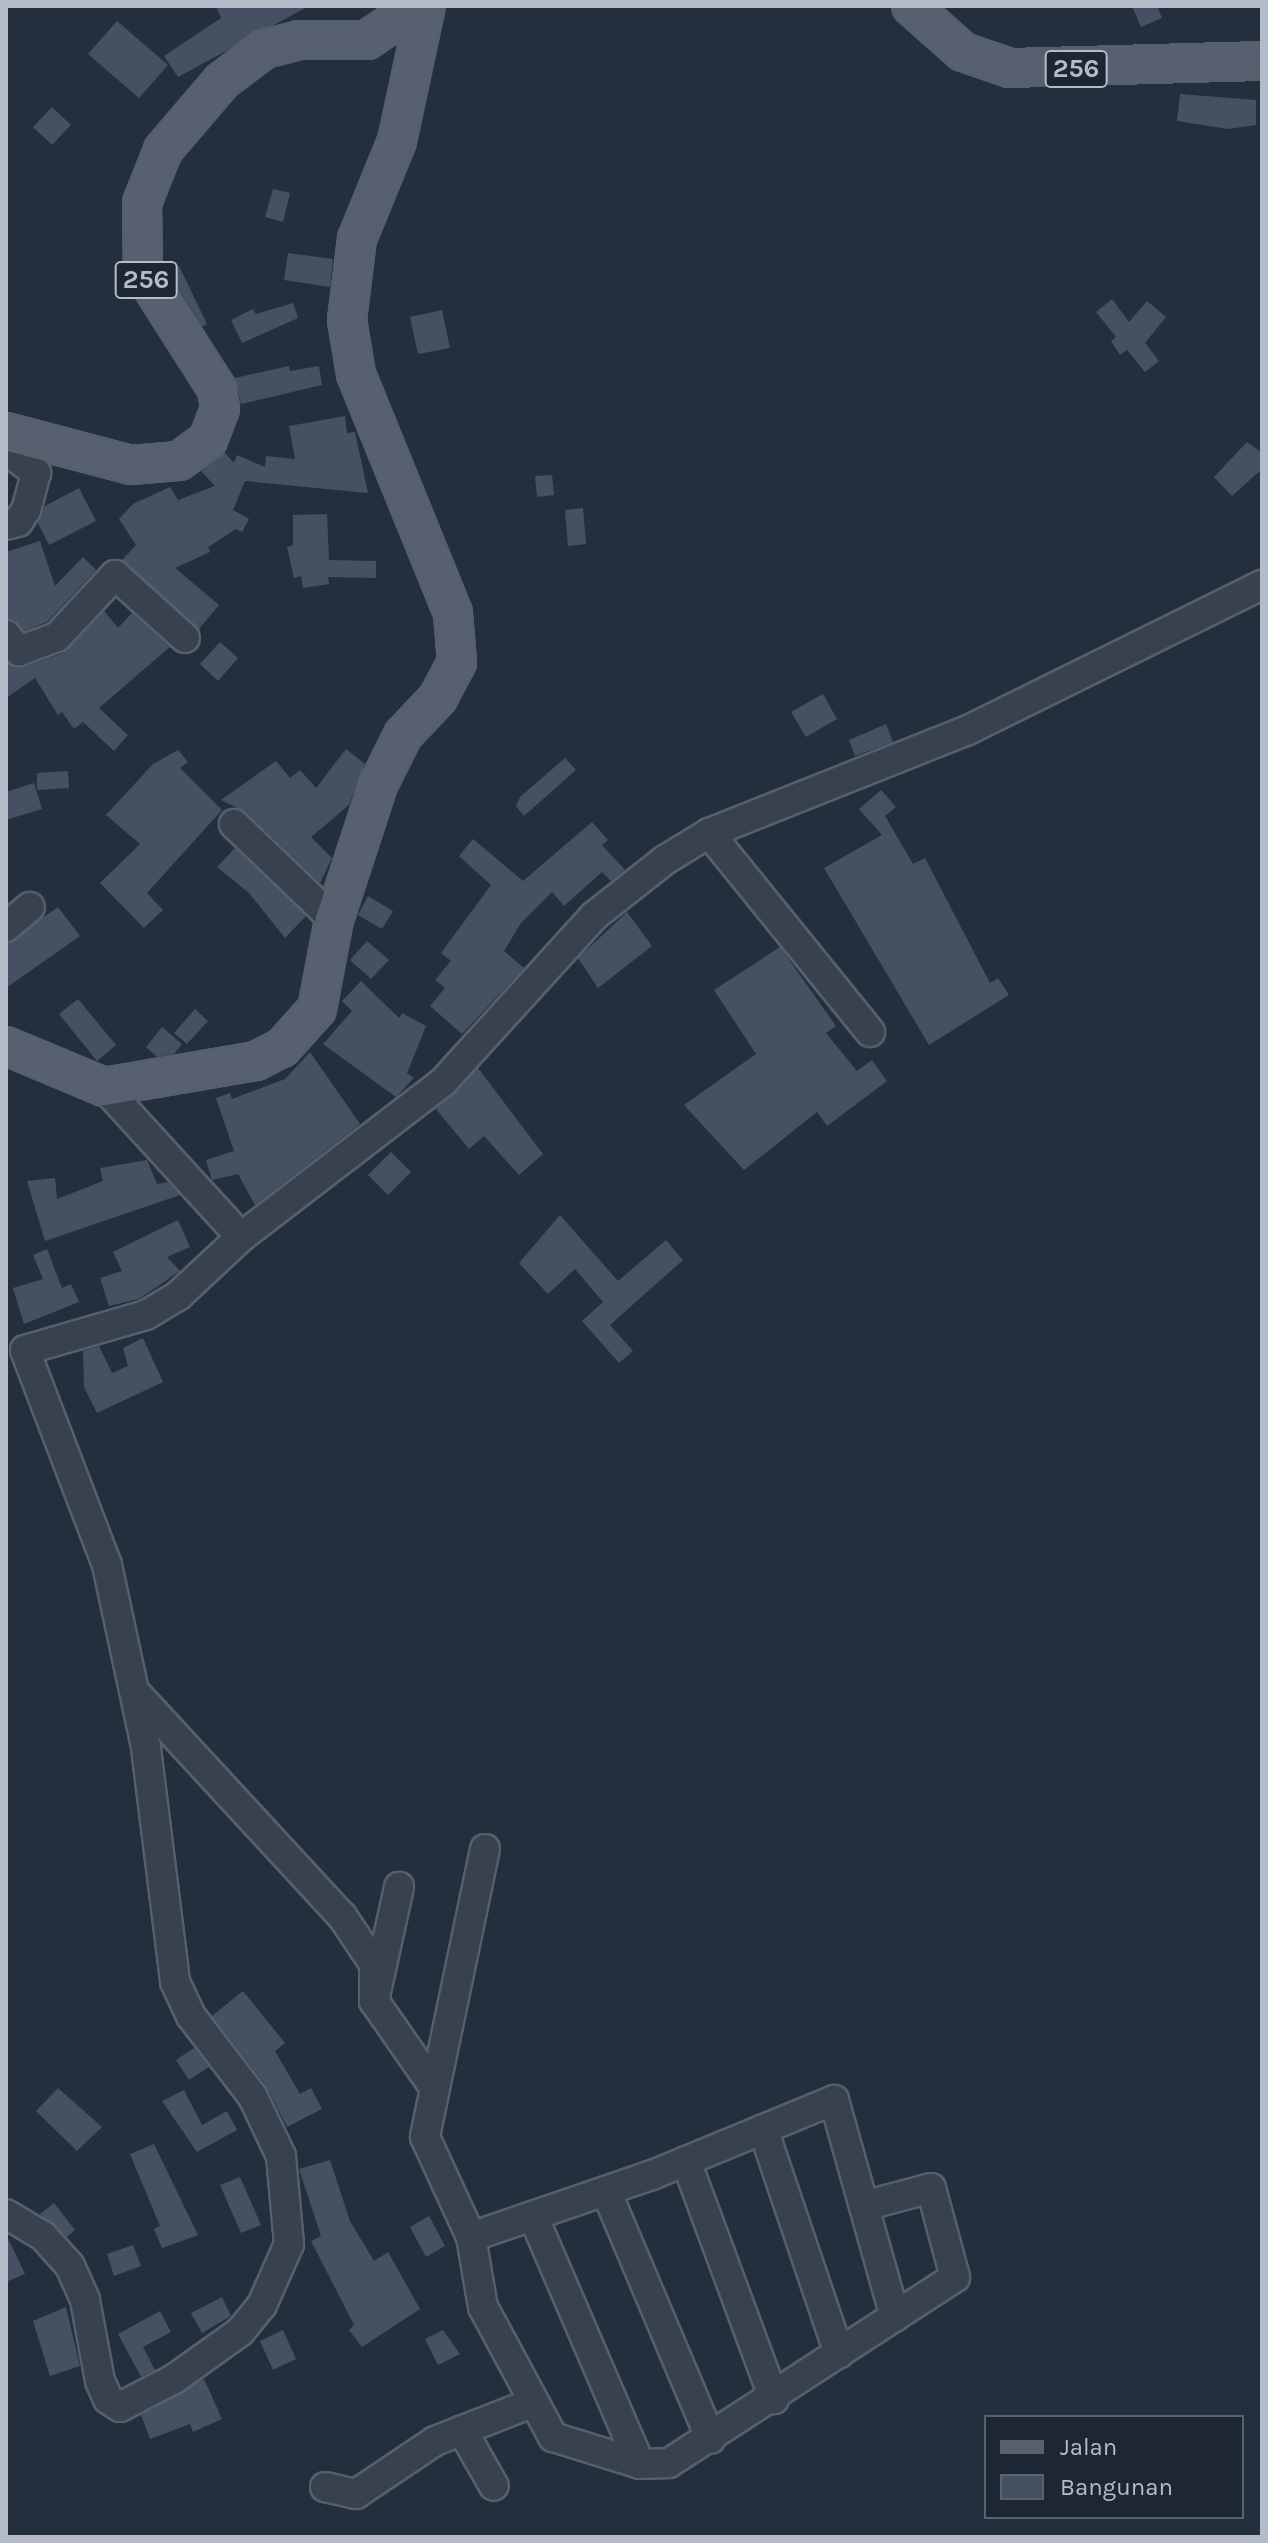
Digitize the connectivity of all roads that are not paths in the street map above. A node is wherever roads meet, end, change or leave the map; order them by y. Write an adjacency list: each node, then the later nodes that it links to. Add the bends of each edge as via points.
1 (417, 6): 4 (main road)
2 (426, 6): 6 (main road)
3 (911, 6): 5 (main road, 256, via 963,52 1010,68)
4 (381, 35): 6 (main road, via 401,62); 7 (main road, 256, via 264,49 177,130 151,177 139,232 143,273 217,389 220,408 208,440 179,461 131,465)
5 (1262, 61)
6 (411, 94): 16 (main road, via 357,239 347,320 356,374 453,613 459,643 450,680 391,756)
7 (6, 432)
8 (6, 450): 9 (street, via 36,473 26,510 18,522)
9 (6, 525)
10 (1262, 585): 14 (street, via 968,730)
11 (6, 635): 12 (street, via 19,651 57,637 115,575)
12 (185, 638)
13 (234, 824): 16 (street)
14 (709, 833): 18 (street); 21 (street, via 603,907 443,1082)
15 (30, 907): 17 (street)
16 (334, 920): 20 (main road, via 317,1009 282,1048 234,1068)
17 (6, 927)
18 (870, 1032)
19 (7, 1045): 20 (main road)
20 (104, 1087): 21 (street)
21 (241, 1237): 22 (street, via 194,1283 146,1315 25,1350 107,1565)
22 (134, 1691): 25 (street, via 342,1916 374,1964); 31 (street, via 175,1981 191,2016 253,2097 281,2156 289,2244 268,2294 240,2332 174,2379 120,2407 108,2399 100,2381 85,2300 70,2266 43,2236)
23 (485, 1849): 26 (street)
24 (399, 1887): 25 (street)
25 (374, 2001): 26 (street)
26 (433, 2086): 33 (street, via 425,2137)
27 (763, 2129): 28 (street); 30 (street, via 834,2100); 35 (street)
28 (686, 2161): 29 (street); 36 (street)
29 (606, 2191): 32 (street); 39 (street)
30 (864, 2206): 34 (street); 34 (street, via 931,2188 955,2277)
31 (6, 2214)
32 (533, 2216): 33 (street); 40 (street)
33 (471, 2237): 37 (street, via 483,2307)
34 (895, 2317): 35 (street)
35 (839, 2353): 36 (street)
36 (774, 2399): 39 (street)
37 (532, 2403): 38 (street); 40 (street, via 564,2444)
38 (462, 2430): 41 (street); 42 (street, via 435,2441 356,2494)
39 (711, 2439): 40 (street, via 669,2463)
40 (640, 2464)
41 (494, 2486)
42 (325, 2487)

